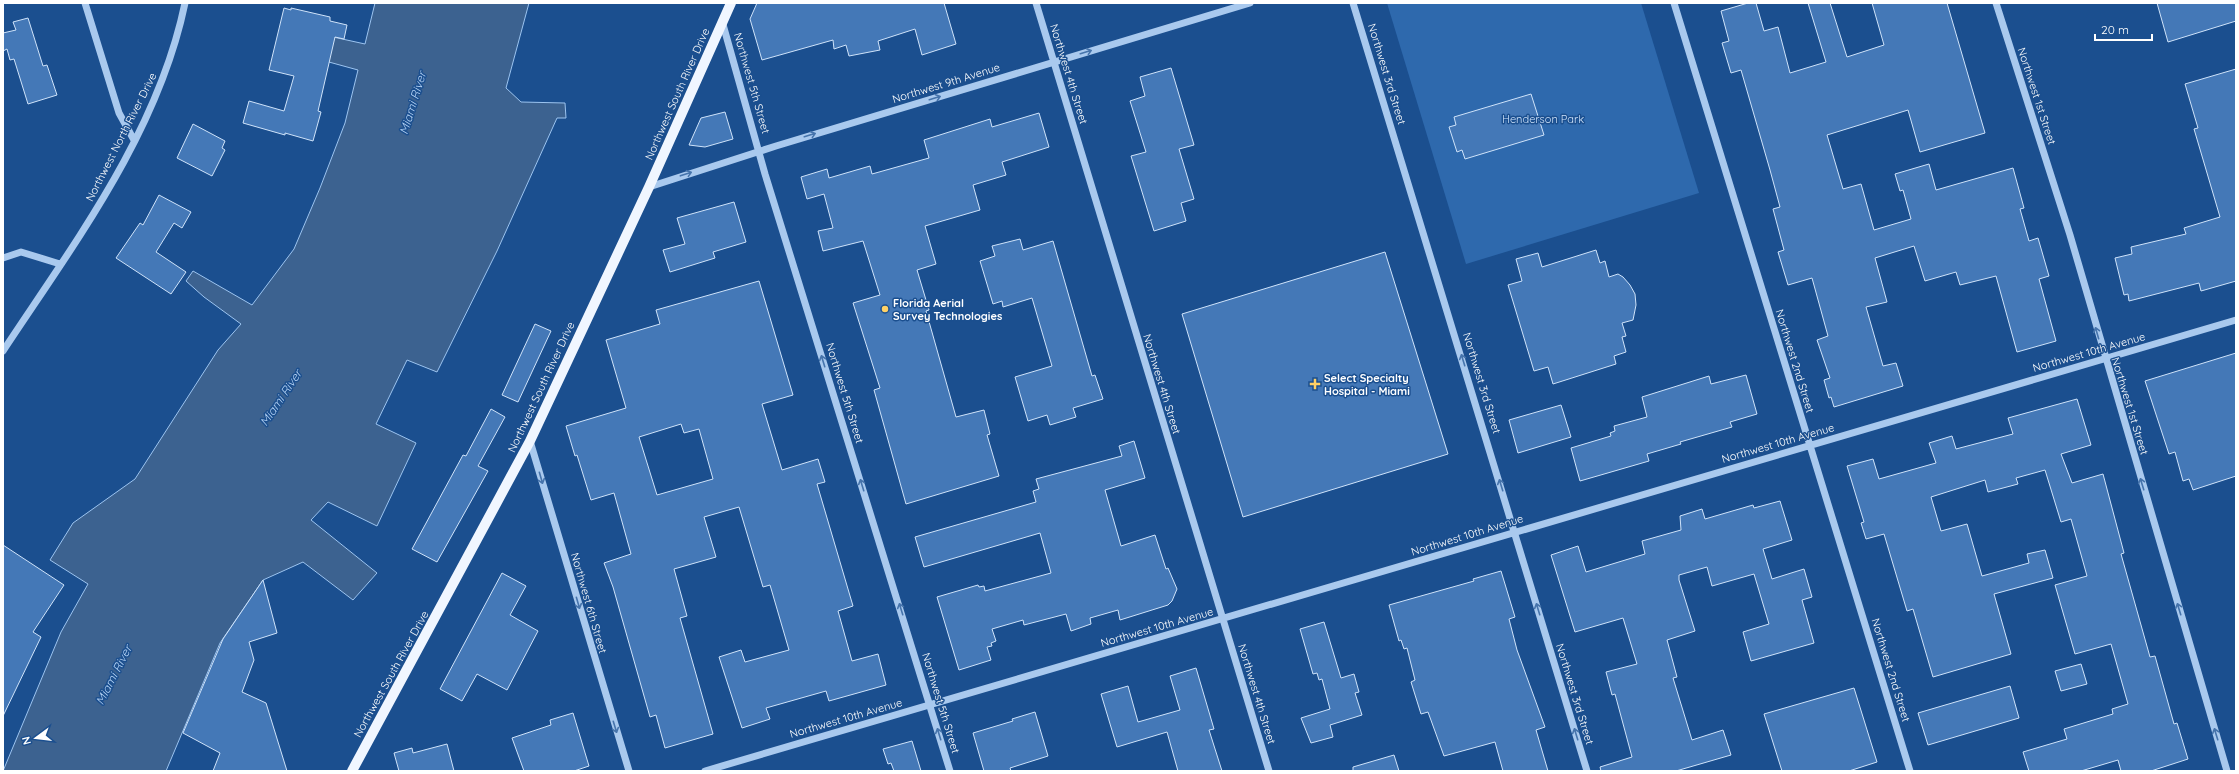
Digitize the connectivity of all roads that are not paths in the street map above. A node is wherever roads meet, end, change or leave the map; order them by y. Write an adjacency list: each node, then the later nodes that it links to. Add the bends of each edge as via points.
1 (85, 3): 11 (street, via 119,113)
2 (185, 3): 11 (street, Northwest North River Drive, via 168,68)
3 (731, 3): 9 (main road, Northwest South River Drive)
4 (1036, 3): 10 (street, Northwest 4th Street)
5 (1250, 3): 10 (street, Northwest 9th Avenue, one-way to 5)
6 (1353, 3): 21 (street, Northwest 3rd Street, one-way to 6)
7 (1674, 3): 20 (street, Northwest 2nd Street)
8 (1996, 3): 18 (street, Northwest 1st Street, one-way to 8, via 2068,228)
9 (722, 21): 12 (street, Northwest 5th Street); 13 (main road, Northwest South River Drive)
10 (1054, 62): 12 (street, Northwest 9th Avenue, one-way to 10); 22 (street, Northwest 4th Street)
11 (134, 140): 15 (street, Northwest North River Drive, via 109,190)
12 (760, 151): 13 (street, Northwest 9th Avenue, one-way to 12); 23 (street, Northwest 5th Street, one-way to 12)
13 (649, 186): 19 (main road, Northwest South River Drive)
14 (3, 258): 15 (street, via 21,252)
15 (60, 264): 17 (street, Northwest North River Drive)
16 (2236, 320): 18 (street, Northwest 10th Avenue)
17 (3, 351)
18 (2104, 358): 20 (street, Northwest 10th Avenue); 31 (street, Northwest 1st Street, one-way to 18)
19 (530, 440): 24 (main road, Northwest South River Drive); 25 (street, Northwest 6th Street, one-way to 25)
20 (1809, 445): 21 (street, Northwest 10th Avenue); 30 (street, Northwest 2nd Street)
21 (1514, 532): 22 (street, Northwest 10th Avenue); 29 (street, Northwest 3rd Street, one-way to 21)
22 (1222, 619): 23 (street, Northwest 10th Avenue); 28 (street, Northwest 4th Street)
23 (930, 705): 26 (street, Northwest 10th Avenue); 27 (street, Northwest 5th Street, one-way to 23)
24 (352, 771)
25 (629, 771)
26 (705, 771)
27 (950, 771)
28 (1269, 771)
29 (1587, 771)
30 (1910, 771)
31 (2227, 771)

